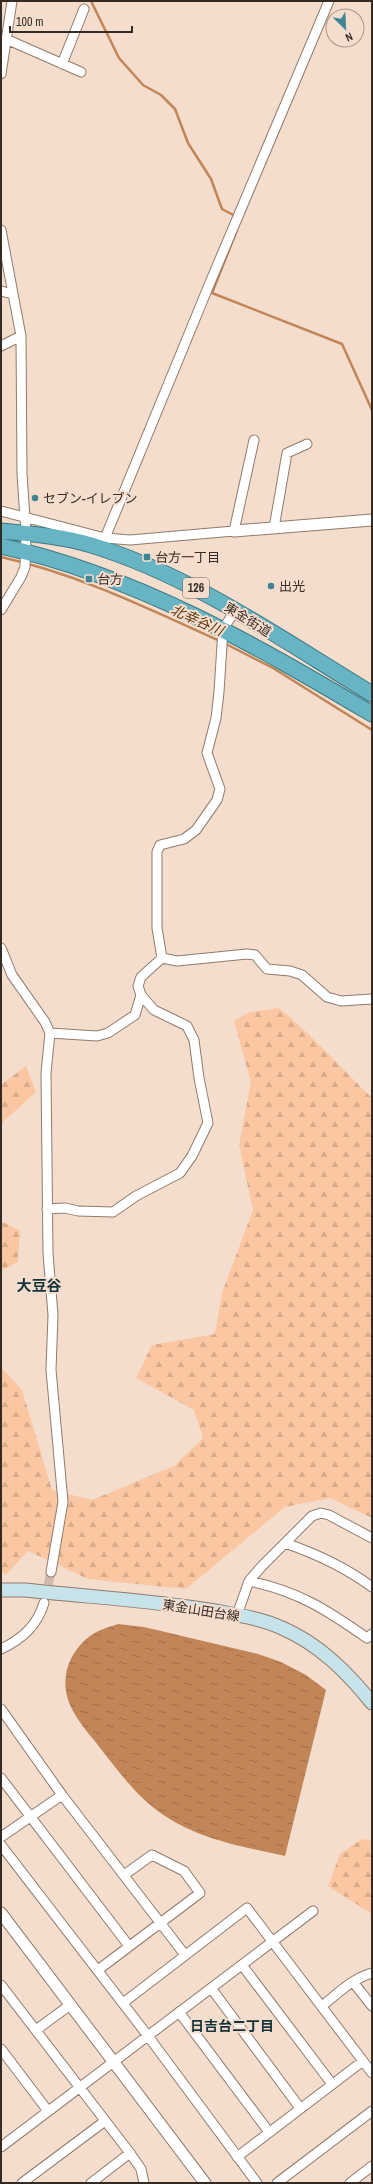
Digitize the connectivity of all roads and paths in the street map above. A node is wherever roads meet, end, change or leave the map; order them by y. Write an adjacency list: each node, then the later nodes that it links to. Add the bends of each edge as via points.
1 (12, 1): 4 (street)
2 (329, 1): 22 (street)
3 (84, 9): 5 (street)
4 (6, 39): 5 (street); 7 (street)
5 (62, 64): 6 (street)
6 (81, 72)
7 (1, 74)
8 (1, 230): 10 (street)
9 (1, 291): 10 (street)
10 (13, 294): 11 (street)
11 (21, 336): 12 (street); 16 (street, via 22,474)
12 (1, 346)
13 (254, 440): 20 (street)
14 (307, 444): 18 (street, via 287,453)
15 (1, 511): 16 (street)
16 (25, 516): 21 (street); 22 (street)
17 (372, 520): 18 (street)
18 (274, 528): 20 (street)
19 (1, 530): 21 (highway, 東金街道 / 126)
20 (234, 531): 23 (street)
21 (26, 533): 25 (street); 26 (highway, 東金街道 / 126, via 72,540)
22 (105, 538): 23 (street)
23 (130, 540): 26 (street)
24 (1, 546): 25 (highway, 東金街道 / 126)
25 (25, 551): 27 (street, via 25,567 21,577); 29 (highway, 東金街道 / 126, via 86,570)
26 (127, 557): 28 (highway, 東金街道 / 126, via 174,576)
27 (1, 610)
28 (235, 611): 29 (street); 30 (highway, 東金街道 / 126)
29 (223, 629): 31 (highway, 東金街道 / 126, via 291,665); 33 (street, via 218,698 207,753 220,789 217,800 196,830 184,839 160,846 157,852 156,928)
30 (372, 694)
31 (372, 714)
32 (1, 948): 36 (street, via 12,975)
33 (162, 958): 34 (street, via 138,981); 35 (street, via 176,961 255,955 266,969 302,975 327,997 341,1001)
34 (141, 995): 36 (street, via 135,1015 108,1033 97,1036); 37 (street, via 154,1010 188,1026 194,1040 208,1123 192,1156 180,1173 136,1196 113,1212)
35 (372, 999)
36 (50, 1033): 37 (street, via 46,1073)
37 (47, 1209): 40 (street, via 53,1315 51,1370 63,1502)
38 (372, 1538): 39 (street, via 329,1515 320,1513 312,1516)
39 (285, 1543): 41 (street); 42 (street, via 322,1556)
40 (51, 1572)
41 (249, 1581): 45 (street); 46 (street, via 277,1587 325,1609 367,1638)
42 (372, 1587)
43 (1, 1590): 45 (main road, 東金山田台線, via 173,1604)
44 (44, 1603): 47 (street, via 40,1617 33,1627 14,1643)
45 (237, 1615): 48 (main road, 東金山田台線, via 282,1628 314,1646 346,1672)
46 (372, 1634)
47 (1, 1649)
48 (370, 1697)
49 (1, 1709): 51 (street)
50 (1, 1778): 52 (street)
51 (62, 1795): 52 (street); 55 (street)
52 (31, 1818): 53 (street); 60 (street)
53 (1, 1837)
54 (1, 1845): 63 (street)
55 (124, 1875): 58 (street); 58 (street, via 152,1855 184,1871 200,1892)
56 (313, 1911): 59 (street)
57 (1, 1913): 69 (street)
58 (160, 1922): 60 (street); 61 (street)
59 (273, 1941): 61 (street, via 247,1908); 62 (street); 70 (street)
60 (129, 1946): 63 (street)
61 (185, 1955): 68 (street)
62 (242, 1964): 67 (street); 79 (street)
63 (98, 1970): 68 (street)
64 (372, 1973): 65 (street)
65 (353, 1982): 70 (street); 71 (street)
66 (2, 1987): 73 (street)
67 (211, 1988): 72 (street); 81 (street)
68 (123, 2003): 74 (street)
69 (70, 2005): 73 (street); 77 (street)
70 (322, 2006): 76 (street)
71 (372, 2006)
72 (179, 2012): 74 (street); 85 (street)
73 (36, 2030): 80 (street)
74 (148, 2036): 77 (street); 88 (street)
75 (1, 2049): 82 (street)
76 (362, 2061): 78 (street); 79 (street)
77 (114, 2062): 80 (street); 93 (street)
78 (372, 2073)
79 (332, 2084): 81 (street)
80 (80, 2088): 82 (street); 84 (street)
81 (300, 2108): 85 (street)
82 (48, 2111): 86 (street)
83 (372, 2111): 95 (street)
84 (105, 2121): 87 (street); 90 (street)
85 (269, 2132): 88 (street)
86 (1, 2147)
87 (130, 2153): 91 (street); 92 (street, via 141,2169)
88 (237, 2157): 94 (street)
89 (372, 2166): 96 (street)
90 (22, 2183)
91 (91, 2183)
92 (144, 2183)
93 (205, 2183)
94 (257, 2183)
95 (277, 2183)
96 (350, 2183)

